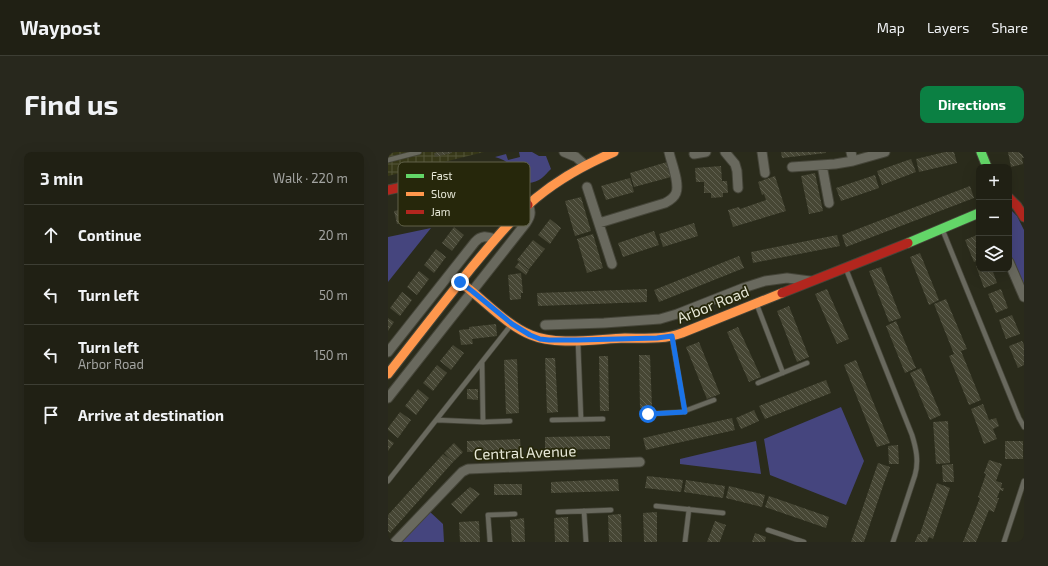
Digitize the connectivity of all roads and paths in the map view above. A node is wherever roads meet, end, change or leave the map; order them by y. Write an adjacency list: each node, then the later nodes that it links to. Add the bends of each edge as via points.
1 (419, 152): 12 (lane)
2 (564, 152): 14 (street, via 576,157)
3 (614, 152): 14 (street)
4 (669, 152): 27 (street, via 677,184 673,198 665,203)
5 (706, 152): 10 (street)
6 (725, 152): 20 (street, via 736,167)
7 (762, 152): 17 (street)
8 (885, 152): 11 (street)
9 (981, 152): 13 (street)
10 (694, 154)
11 (852, 157): 15 (street)
12 (388, 160)
13 (986, 164)
14 (585, 165): 23 (street)
15 (822, 165): 16 (street); 24 (street)
16 (792, 167)
17 (765, 173)
18 (588, 187): 27 (street)
19 (398, 188): 21 (street)
20 (738, 188)
21 (388, 190)
22 (1010, 200): 26 (street)
23 (530, 203)
24 (829, 203)
25 (976, 214): 30 (street, Arbor Road)
26 (1024, 218)
27 (599, 223): 32 (street)
28 (508, 226): 31 (street)
29 (523, 226): 37 (street)
30 (942, 229): 33 (street, Arbor Road); 64 (lane)
31 (495, 239): 36 (street); 44 (street, via 482,236 474,242)
32 (612, 264)
33 (845, 268): 35 (street, Arbor Road); 82 (lane, via 912,435 917,454 916,475)
34 (1012, 269): 38 (street)
35 (810, 281): 39 (street, Arbor Road); 40 (street, via 787,278 765,281 660,319)
36 (460, 282): 37 (street, Arbor Road); 47 (street)
37 (472, 291): 41 (street, Arbor Road); 54 (street)
38 (1024, 297)
39 (756, 303): 43 (street, Arbor Road); 51 (lane)
40 (604, 323): 42 (street); 45 (street)
41 (512, 324): 46 (street, Arbor Road, via 540,339); 49 (lane)
42 (545, 325)
43 (672, 336): 45 (street, Arbor Road); 56 (lane)
44 (398, 339): 47 (street); 48 (street)
45 (605, 339): 46 (street, Arbor Road)
46 (578, 340): 61 (lane)
47 (409, 348): 52 (street)
48 (388, 352)
49 (482, 362): 59 (lane); 63 (lane)
50 (807, 363): 51 (lane)
51 (783, 373): 53 (lane)
52 (388, 374)
53 (758, 383)
54 (388, 398)
55 (714, 400): 56 (lane)
56 (685, 412): 57 (lane)
57 (648, 414)
58 (603, 419): 61 (lane)
59 (437, 420): 63 (lane); 66 (lane)
60 (552, 420): 61 (lane)
61 (581, 420)
62 (510, 421): 63 (lane)
63 (483, 422)
64 (1024, 427)
65 (640, 462): 77 (street, Central Avenue, via 468,469 462,472)
66 (388, 481)
67 (1024, 481): 83 (lane)
68 (656, 506): 69 (lane)
69 (689, 509): 73 (lane); 80 (lane)
70 (611, 510): 71 (lane)
71 (584, 511): 72 (lane); 79 (lane)
72 (558, 512)
73 (724, 513)
74 (515, 514): 78 (lane, via 488,515)
75 (768, 530): 76 (lane)
76 (791, 540): 81 (lane)
77 (395, 542)
78 (490, 542)
79 (586, 542)
80 (685, 542)
81 (804, 542)
82 (893, 542)
83 (1004, 542)

